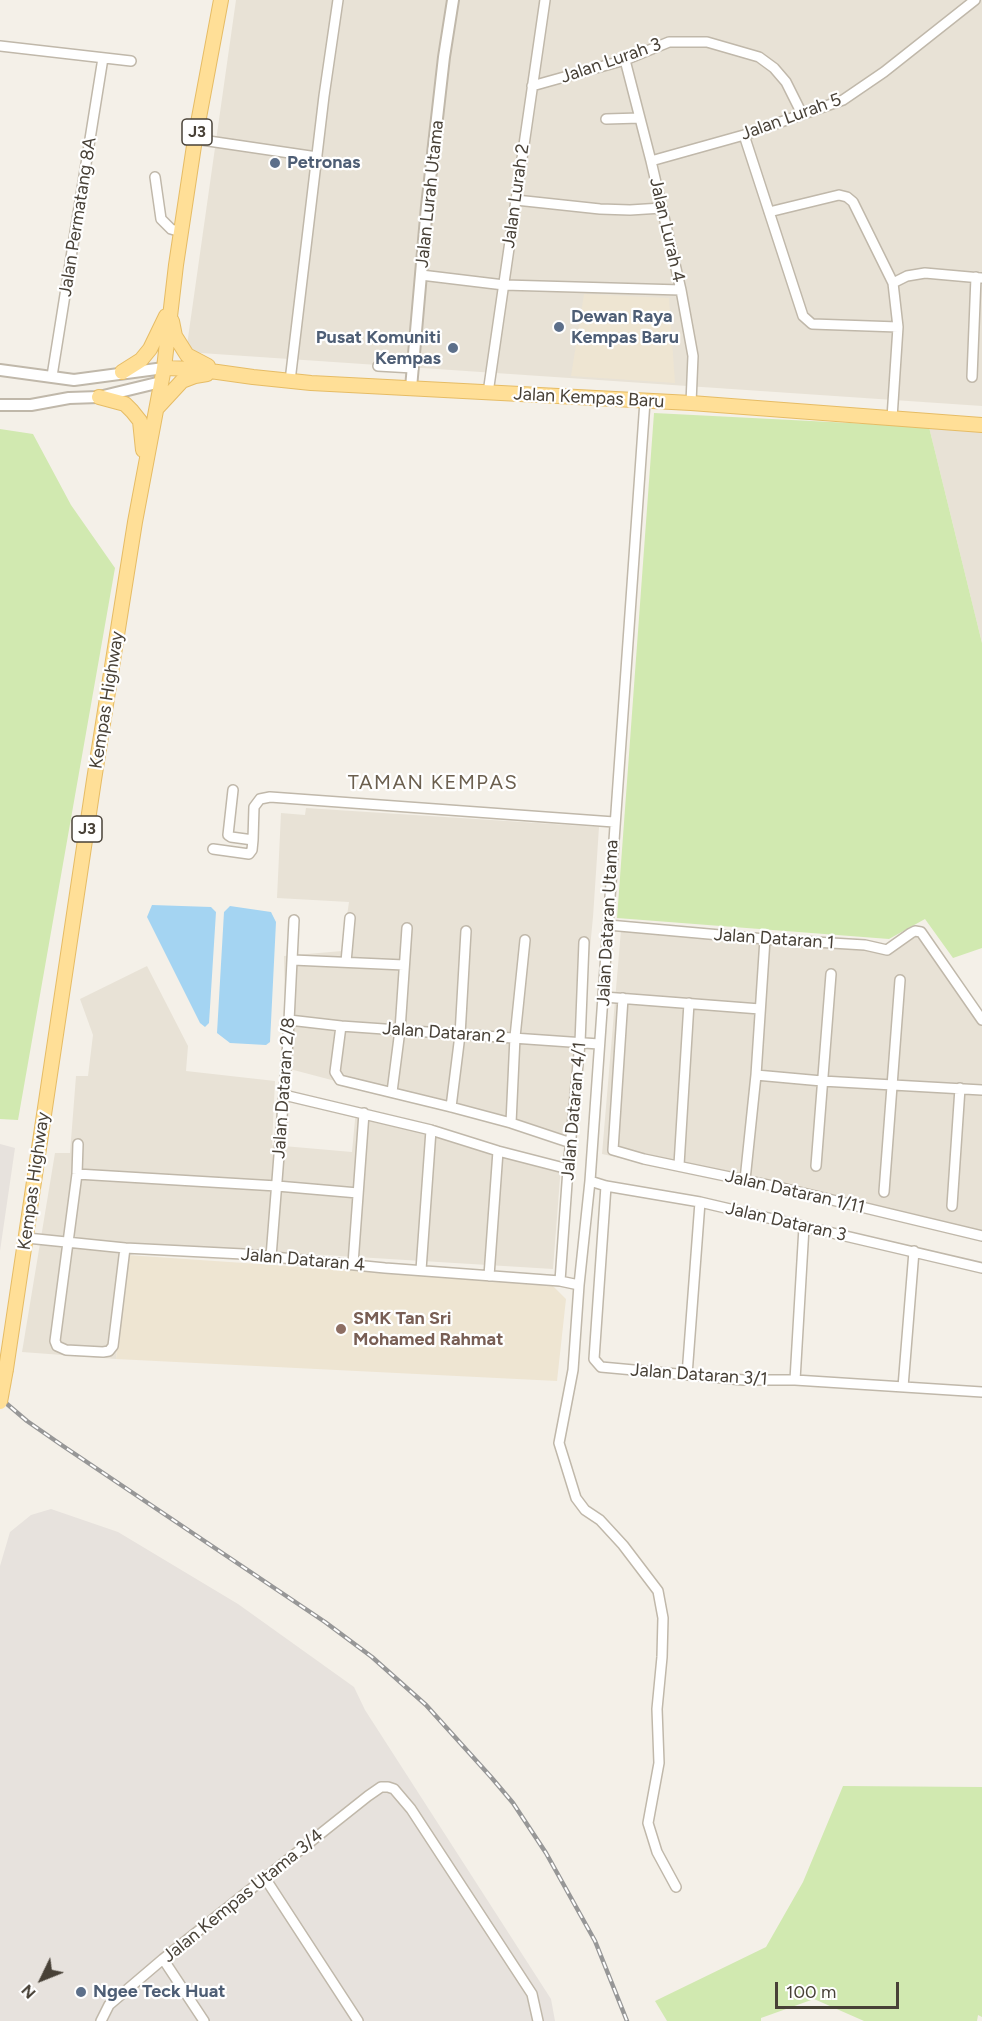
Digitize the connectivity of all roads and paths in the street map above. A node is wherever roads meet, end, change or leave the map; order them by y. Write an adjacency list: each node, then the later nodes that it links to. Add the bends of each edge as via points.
1 (220, 0): 15 (main road, Kempas Highway / J3)
2 (338, 0): 16 (street)
3 (453, 0): 23 (street, Jalan Lurah Utama)
4 (545, 0): 10 (street, Jalan Lurah 2)
5 (975, 0): 11 (street, Jalan Lurah 5, via 858,90)
6 (0, 46): 7 (street)
7 (103, 58): 9 (street); 37 (street, Jalan Permatang 8A)
8 (625, 60): 10 (street, Jalan Lurah 3); 11 (street, Jalan Lurah 3, via 669,42 685,40 759,57 786,82); 12 (street, Jalan Lurah 4)
9 (131, 61)
10 (532, 87): 19 (street, Jalan Lurah 2)
11 (802, 114): 14 (street, Jalan Lurah 5)
12 (640, 118): 13 (street); 17 (street, Jalan Lurah 4)
13 (606, 119)
14 (744, 135): 17 (street, Jalan Lurah 5); 21 (street)
15 (195, 139): 16 (street); 22 (main road, Kempas Highway / J3)
16 (317, 157): 39 (street)
17 (651, 161): 20 (street, Jalan Lurah 4)
18 (155, 177): 22 (street, via 161,219)
19 (516, 200): 20 (street, via 600,209); 26 (street, Jalan Lurah 2)
20 (662, 208): 27 (street, Jalan Lurah 4)
21 (769, 212): 25 (street, via 839,195 848,197); 29 (street, via 803,316 808,321)
22 (181, 232): 28 (main road, Kempas Highway / J3)
23 (421, 275): 26 (street); 32 (street, Jalan Lurah Utama)
24 (979, 277): 25 (street, via 925,273); 38 (street)
25 (893, 283): 29 (street)
26 (504, 285): 27 (street); 42 (street, Jalan Lurah 2)
27 (681, 290): 45 (street, Jalan Lurah 4, via 693,356)
28 (170, 310): 31 (main road, Kempas Highway / J3); 35 (main road, via 150,349); 36 (main road, via 175,336 187,355)
29 (898, 327): 48 (street)
30 (378, 366): 32 (street)
31 (164, 368): 33 (main road, Jalan Kempas Baru); 35 (street); 40 (main road, Kempas Highway / J3)
32 (413, 368): 41 (street, Jalan Lurah Utama)
33 (196, 369): 36 (main road, Jalan Kempas Baru); 40 (main road, Jalan Kempas Baru)
34 (0, 370): 37 (street)
35 (122, 372): 37 (street, via 74,380)
36 (224, 373): 39 (main road, Jalan Kempas Baru); 47 (main road, via 182,381)
37 (52, 376)
38 (972, 377)
39 (290, 381): 41 (main road, Jalan Kempas Baru)
40 (161, 382): 43 (street); 47 (main road, Kempas Highway / J3)
41 (411, 387): 42 (main road, Jalan Kempas Baru)
42 (488, 393): 44 (main road, Jalan Kempas Baru)
43 (99, 397): 46 (street); 50 (main road, via 125,404 140,421)
44 (645, 401): 45 (main road, Jalan Kempas Baru); 52 (street, Jalan Dataran Utama)
45 (691, 403): 48 (main road, Jalan Kempas Baru)
46 (0, 405)
47 (155, 411): 50 (main road, Kempas Highway / J3)
48 (892, 418): 49 (main road, Jalan Kempas Baru)
49 (982, 424)
50 (145, 464): 108 (main road, Kempas Highway / J3)
51 (233, 790): 53 (street, via 228,835)
52 (614, 822): 53 (street, via 270,797 260,799 254,807); 57 (street, Jalan Dataran Utama)
53 (253, 840): 54 (street, via 249,854)
54 (213, 849)
55 (350, 918): 64 (street)
56 (294, 920): 63 (street, Jalan Dataran 2/8)
57 (608, 925): 60 (street, Jalan Dataran 1); 68 (street, Jalan Dataran Utama)
58 (407, 928): 65 (street)
59 (466, 932): 76 (street)
60 (765, 939): 71 (street); 73 (street, Jalan Dataran 1, via 865,945 887,950 915,931 921,932)
61 (525, 940): 77 (street)
62 (584, 942): 78 (street, Jalan Dataran 4/1)
63 (293, 960): 64 (street); 72 (street, Jalan Dataran 2/8)
64 (346, 962): 65 (street)
65 (404, 965): 75 (street)
66 (831, 974): 81 (street)
67 (900, 980): 82 (street)
68 (604, 997): 69 (street); 79 (street, Jalan Dataran Utama)
69 (623, 998): 70 (street); 94 (street, Jalan Dataran 1/11, via 613,1150)
70 (689, 1003): 71 (street); 94 (street)
71 (760, 1009): 80 (street)
72 (289, 1020): 74 (street, Jalan Dataran 2); 86 (street, Jalan Dataran 2/8)
73 (982, 1020)
74 (341, 1026): 75 (street, Jalan Dataran 2); 85 (street, via 334,1072 337,1077)
75 (400, 1030): 76 (street, Jalan Dataran 2); 85 (street)
76 (460, 1035): 77 (street, Jalan Dataran 2); 87 (street)
77 (515, 1037): 78 (street, Jalan Dataran 2); 89 (street)
78 (580, 1043): 79 (street, Jalan Dataran 2); 91 (street, Jalan Dataran 4/1)
79 (599, 1044): 99 (street, Jalan Dataran Utama)
80 (756, 1075): 81 (street); 98 (street)
81 (822, 1081): 82 (street); 95 (street)
82 (891, 1085): 83 (street); 102 (street)
83 (960, 1089): 84 (street); 105 (street)
84 (982, 1090)
85 (392, 1092): 87 (street)
86 (284, 1095): 88 (street); 100 (street, Jalan Dataran 2/8)
87 (451, 1107): 89 (street)
88 (364, 1113): 90 (street); 103 (street)
89 (511, 1124): 91 (street)
90 (431, 1130): 93 (street); 115 (street)
91 (571, 1143): 96 (street, Jalan Dataran 4/1)
92 (78, 1144): 97 (street)
93 (498, 1151): 96 (street); 116 (street)
94 (679, 1165): 98 (street, Jalan Dataran 1/11)
95 (816, 1166)
96 (568, 1169): 117 (street, Jalan Dataran 4/1)
97 (77, 1174): 100 (street); 109 (street)
98 (745, 1180): 107 (street, Jalan Dataran 1/11)
99 (590, 1182): 101 (street, Jalan Dataran 3); 118 (street, Jalan Dataran Utama)
100 (276, 1186): 103 (street); 112 (street, Jalan Dataran 2/8)
101 (606, 1186): 104 (street, Jalan Dataran 3); 119 (street, Jalan Dataran 3/1, via 594,1359 601,1367)
102 (884, 1192)
103 (358, 1193): 113 (street)
104 (700, 1202): 106 (street, Jalan Dataran 3); 119 (street)
105 (952, 1206)
106 (804, 1227): 111 (street, Jalan Dataran 3); 120 (street)
107 (982, 1236)
108 (27, 1238): 109 (street, Jalan Dataran 4); 123 (main road, Kempas Highway / J3, bridge)
109 (68, 1242): 110 (street, Jalan Dataran 4); 110 (street, via 55,1341 66,1350 103,1352 113,1346)
110 (125, 1248): 112 (street, Jalan Dataran 4)
111 (914, 1251): 114 (street, Jalan Dataran 3); 121 (street)
112 (271, 1257): 113 (street, Jalan Dataran 4)
113 (353, 1264): 115 (street, Jalan Dataran 4)
114 (982, 1268)
115 (421, 1270): 116 (street, Jalan Dataran 4)
116 (489, 1276): 117 (street, Jalan Dataran 4)
117 (561, 1281): 118 (street, Jalan Dataran 4)
118 (579, 1285): 125 (street, Jalan Dataran Utama, via 573,1370 559,1443 576,1498 600,1520 658,1591 663,1618 657,1708 659,1763 648,1823 657,1852)
119 (687, 1375): 120 (street, Jalan Dataran 3/1)
120 (795, 1380): 121 (street, Jalan Dataran 3/1)
121 (903, 1387): 122 (street, Jalan Dataran 3/1)
122 (982, 1392)
123 (0, 1402)
124 (265, 1878): 126 (street, Jalan Kempas Utama 3/4); 129 (street); 130 (street, Jalan Kempas Utama 3/4, via 381,1787 394,1789 532,1994)
125 (676, 1887)
126 (163, 1959): 127 (street, Jalan Kempas Utama 3/4, via 109,2005); 128 (street)
127 (101, 2021)
128 (204, 2021)
129 (358, 2021)
130 (538, 2021)

